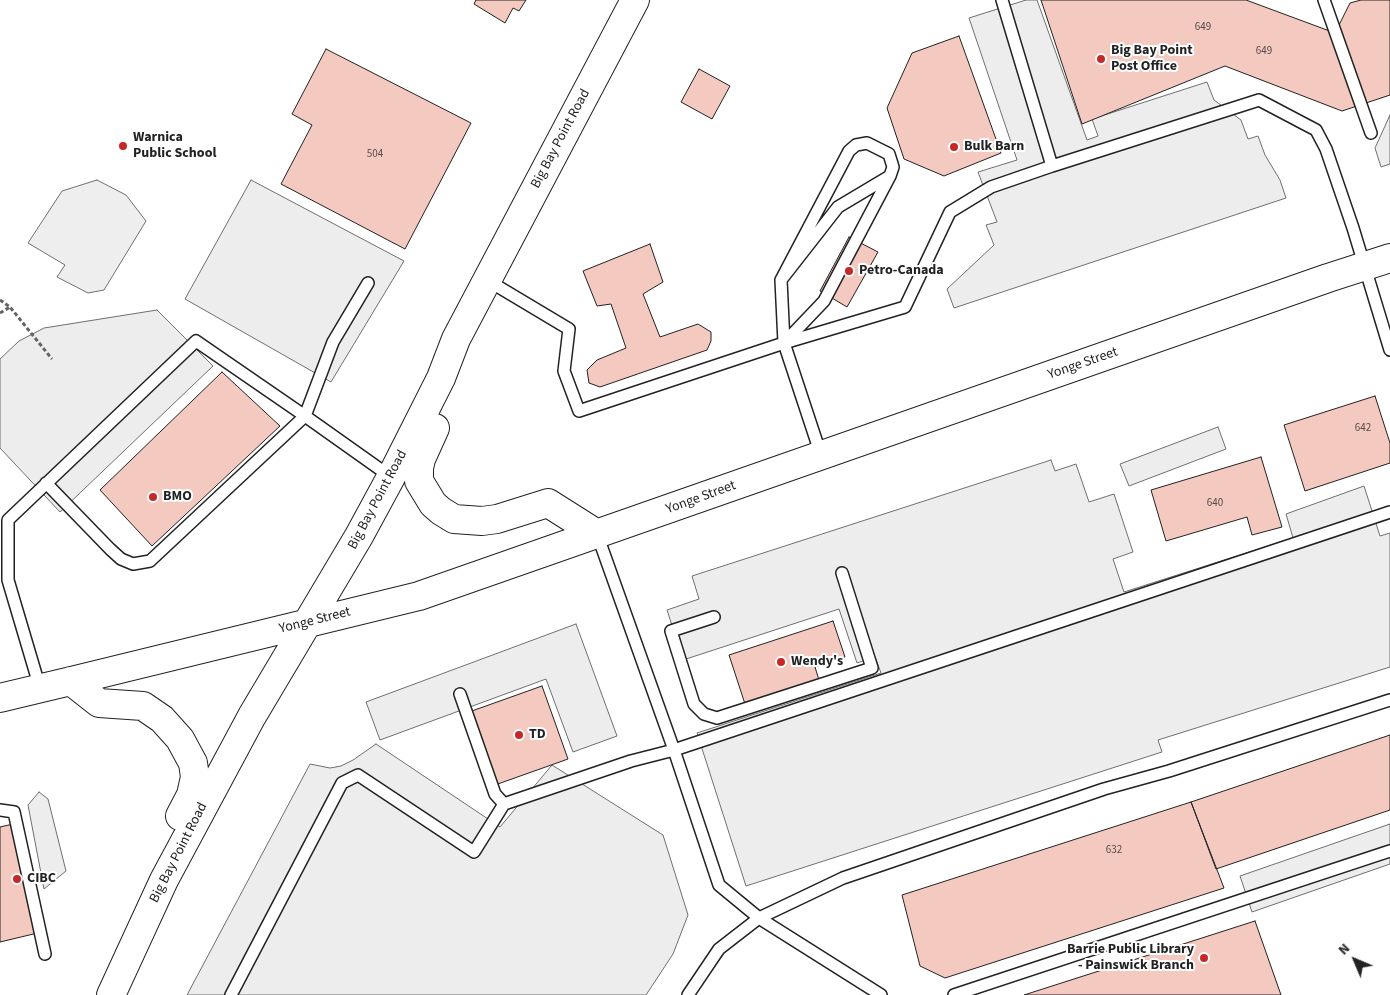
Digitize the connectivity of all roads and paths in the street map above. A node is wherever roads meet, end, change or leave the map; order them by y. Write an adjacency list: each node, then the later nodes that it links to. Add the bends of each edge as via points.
1 (635, 0): 9 (main road, Big Bay Point Road)
2 (1002, 0): 5 (lane)
3 (1324, 0): 4 (lane)
4 (1371, 133)
5 (1052, 166): 8 (lane, via 1259,100 1316,130 1326,149); 15 (lane, via 991,187 950,212 905,307)
6 (890, 176): 10 (lane, via 838,207); 10 (lane, via 893,167 889,154 866,143 849,151); 15 (lane, via 824,300)
7 (1390, 258): 8 (main road, Yonge Street)
8 (1364, 266): 16 (lane); 20 (main road, Yonge Street)
9 (487, 280): 15 (lane, via 569,329 564,371 579,411); 18 (main road, Big Bay Point Road, via 456,339)
10 (781, 280): 15 (lane)
11 (368, 283): 19 (lane, via 333,342)
12 (0, 300): 13 (path)
13 (10, 307): 14 (path); 17 (path)
14 (0, 313)
15 (784, 343): 20 (lane)
16 (1390, 350)
17 (52, 359)
18 (441, 378): 21 (main road, Big Bay Point Road); 24 (main road, via 440,417 419,468 420,481 441,512 454,519 482,521 548,503)
19 (305, 416): 21 (lane); 22 (lane, via 196,341); 22 (lane, via 150,561 133,564 121,559)
20 (821, 455): 24 (main road, Yonge Street)
21 (391, 478): 28 (main road, Big Bay Point Road)
22 (46, 483): 26 (lane, via 8,520)
23 (1390, 512): 34 (lane)
24 (597, 534): 28 (main road, Yonge Street, via 418,596); 34 (lane)
25 (842, 573): 27 (lane, via 872,668 717,718 704,714 694,704 671,631)
26 (4, 581): 30 (lane)
27 (714, 617)
28 (307, 623): 29 (main road, Yonge Street); 38 (main road, Big Bay Point Road, via 252,716)
29 (71, 681): 30 (main road, Yonge Street); 38 (main road, via 99,703 143,706 162,719 180,739 193,762 195,777 191,795 167,840)
30 (40, 688): 32 (main road, Yonge Street)
31 (460, 694): 35 (lane, via 495,794)
32 (0, 698)
33 (1390, 700): 39 (lane, via 1104,789 860,872)
34 (674, 750): 35 (lane, via 631,761); 39 (lane, via 719,885)
35 (504, 804): 42 (lane, via 474,852 358,775 342,783)
36 (0, 810): 40 (lane, via 14,812)
37 (1390, 850): 45 (lane)
38 (164, 880): 41 (main road, Big Bay Point Road)
39 (759, 918): 43 (lane, via 719,949); 44 (lane)
40 (45, 954)
41 (111, 995)
42 (231, 995)
43 (688, 995)
44 (881, 995)
45 (954, 995)

